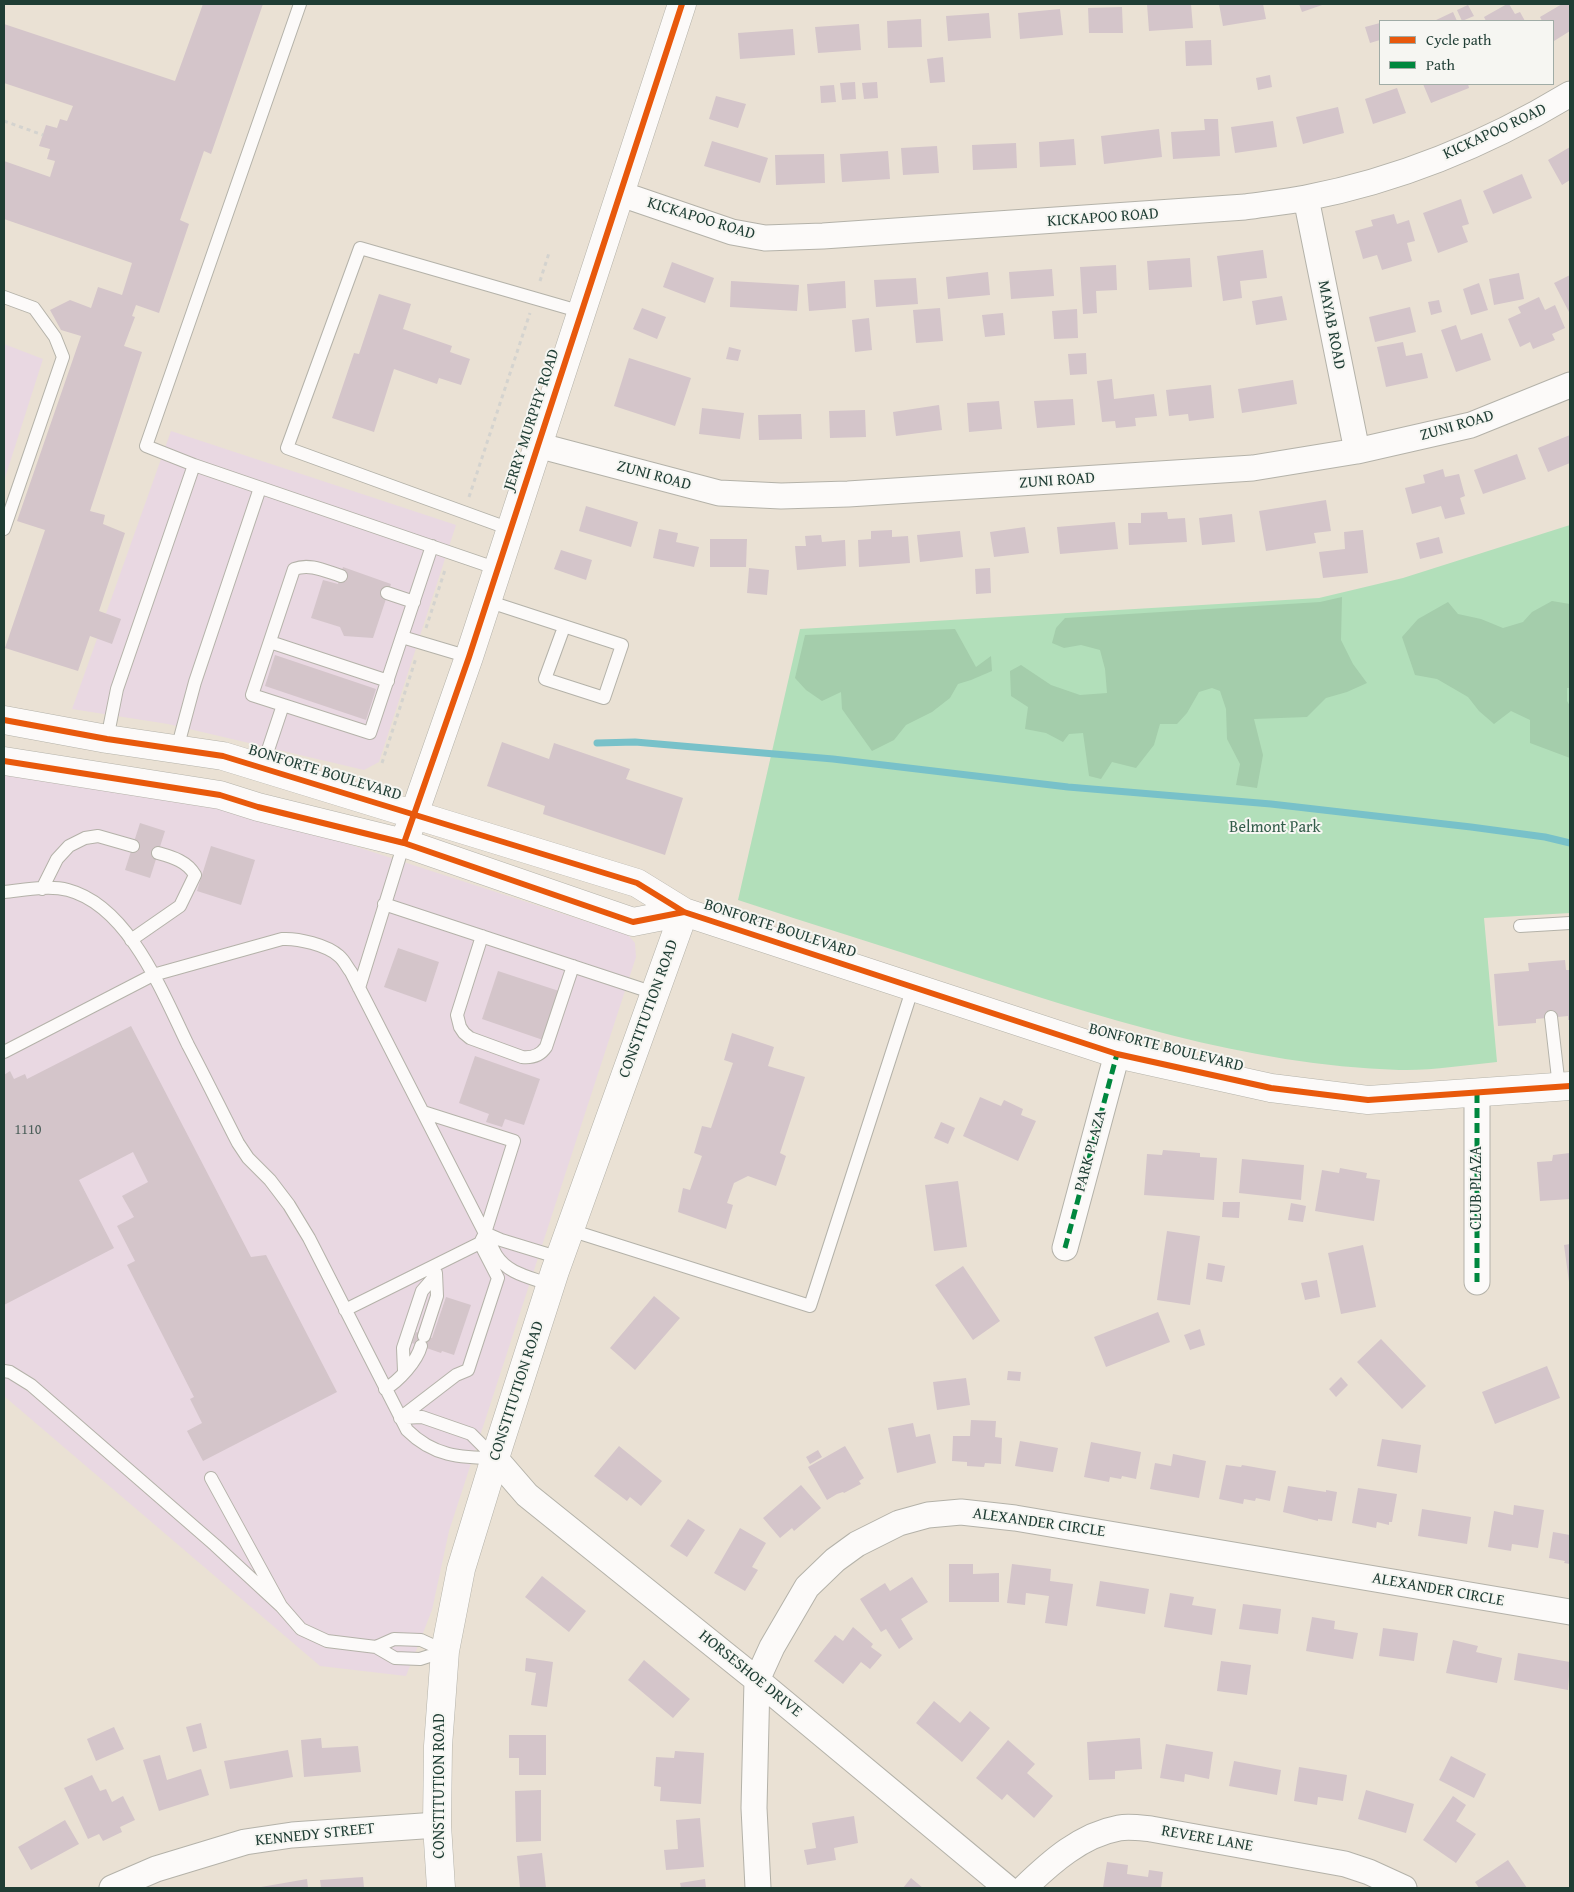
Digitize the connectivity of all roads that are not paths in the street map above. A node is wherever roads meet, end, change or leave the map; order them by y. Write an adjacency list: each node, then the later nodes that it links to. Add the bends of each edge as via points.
1 (300, 4): 11 (lane, via 146,446)
2 (682, 4): 4 (main road, JERRY MURPHY ROAD)
3 (1570, 94): 5 (street, KICKAPOO ROAD, via 1489,138 1430,163)
4 (620, 194): 5 (street, KICKAPOO ROAD, via 732,232 765,238 1170,213); 7 (main road, JERRY MURPHY ROAD)
5 (1306, 198): 10 (street, MAYAB ROAD)
6 (4, 297): 13 (lane, via 34,308 55,337 62,357)
7 (582, 312): 9 (main road, JERRY MURPHY ROAD); 14 (lane, via 360,248 287,448)
8 (1570, 385): 10 (street, ZUNI ROAD, via 1471,425)
9 (537, 445): 10 (street, ZUNI ROAD, via 719,493 781,496 1244,468); 14 (main road, JERRY MURPHY ROAD)
10 (1357, 451)
11 (194, 465): 12 (lane); 28 (lane, via 117,690)
12 (260, 488): 15 (lane); 29 (lane, via 195,682)
13 (4, 529)
14 (510, 529): 16 (main road, JERRY MURPHY ROAD)
15 (432, 546): 16 (lane); 20 (lane)
16 (498, 568): 19 (main road, JERRY MURPHY ROAD)
17 (340, 576): 23 (lane, via 313,567 294,569)
18 (387, 593): 20 (lane)
19 (487, 601): 21 (lane); 24 (main road, JERRY MURPHY ROAD)
20 (414, 602): 22 (lane)
21 (564, 626): 21 (lane, via 622,645 604,698 545,679)
22 (402, 637): 24 (lane); 25 (lane)
23 (270, 642): 25 (lane); 26 (lane, via 252,694)
24 (469, 657): 32 (main road, JERRY MURPHY ROAD)
25 (388, 681): 26 (lane, via 370,733)
26 (283, 705): 31 (lane)
27 (4, 720): 28 (main road, BONFORTE BOULEVARD)
28 (107, 738): 29 (main road, BONFORTE BOULEVARD)
29 (177, 749): 31 (main road, BONFORTE BOULEVARD, via 223,756)
30 (4, 761): 33 (main road, BONFORTE BOULEVARD, via 220,795)
31 (262, 768): 32 (main road, BONFORTE BOULEVARD)
32 (414, 815): 33 (main road, JERRY MURPHY ROAD); 39 (main road, BONFORTE BOULEVARD, via 637,883)
33 (404, 843): 38 (lane); 39 (main road, BONFORTE BOULEVARD, via 634,922)
34 (133, 846): 36 (lane, via 98,836 69,846 57,859)
35 (158, 854): 43 (lane, via 175,858 191,867 195,875 180,906)
36 (42, 889): 37 (lane); 43 (lane, via 68,890 90,900 108,914)
37 (4, 892)
38 (384, 904): 42 (lane); 47 (lane)
39 (684, 912): 46 (main road, BONFORTE BOULEVARD); 48 (main road, CONSTITUTION ROAD)
40 (1570, 923): 41 (lane)
41 (1520, 926)
42 (482, 936): 44 (lane); 44 (lane, via 460,1003 458,1020 470,1038 522,1057 536,1056 546,1046)
43 (131, 940): 45 (lane)
44 (573, 966): 48 (lane)
45 (153, 975): 47 (lane, via 282,938 295,938 340,956); 50 (lane); 63 (lane, via 238,1143 289,1205)
46 (913, 987): 51 (main road, BONFORTE BOULEVARD); 55 (lane, via 810,1306)
47 (359, 988): 54 (lane)
48 (654, 993): 55 (main road, CONSTITUTION ROAD)
49 (1551, 1017): 52 (lane)
50 (4, 1052)
51 (1117, 1054): 53 (main road, BONFORTE BOULEVARD, via 1271,1088 1368,1100); 57 (street, PARK PLAZA)
52 (1565, 1086): 53 (main road, BONFORTE BOULEVARD)
53 (1477, 1093): 61 (street, CLUB PLAZA)
54 (423, 1112): 56 (lane); 56 (lane, via 514,1141)
55 (570, 1230): 58 (main road, CONSTITUTION ROAD)
56 (482, 1238): 58 (lane, via 501,1240); 59 (lane); 62 (lane, via 511,1271); 67 (lane, via 498,1278 468,1370 456,1375)
57 (1065, 1248)
58 (560, 1258): 62 (main road, CONSTITUTION ROAD)
59 (439, 1264): 60 (lane); 63 (lane)
60 (435, 1276): 65 (lane, via 422,1291 403,1348); 65 (lane, via 437,1296 423,1341 418,1356)
61 (1477, 1282)
62 (551, 1285): 68 (main road, CONSTITUTION ROAD)
63 (345, 1310): 66 (lane)
64 (4, 1371): 70 (lane, via 31,1385)
65 (404, 1371): 66 (lane)
66 (385, 1389): 67 (lane)
67 (400, 1418): 68 (lane, via 422,1417 471,1434); 68 (lane, via 417,1440 435,1449 462,1458)
68 (495, 1458): 73 (main road, CONSTITUTION ROAD, via 461,1569); 74 (street, HORSESHOE DRIVE, via 527,1495)
69 (211, 1478): 70 (lane)
70 (282, 1606): 72 (lane, via 302,1629 327,1641)
71 (1570, 1612): 74 (street, ALEXANDER CIRCLE, via 1015,1518 961,1512 928,1515 899,1523 864,1540 835,1560 807,1587 772,1646)
72 (376, 1647): 73 (lane, via 394,1639 421,1640); 73 (lane, via 395,1658 420,1659)
73 (445, 1651): 75 (main road, CONSTITUTION ROAD, via 438,1746)
74 (757, 1680): 78 (street, ALEXANDER CIRCLE, via 754,1808); 79 (street, HORSESHOE DRIVE)
75 (437, 1825): 76 (street, KENNEDY STREET, via 292,1835 245,1842 156,1869); 77 (main road, CONSTITUTION ROAD)
76 (112, 1888)
77 (441, 1888)
78 (758, 1888)
79 (1007, 1888)
80 (1024, 1888): 81 (street, REVERE LANE, via 1075,1846 1099,1833 1121,1827 1151,1829 1345,1864)
81 (1404, 1888)

